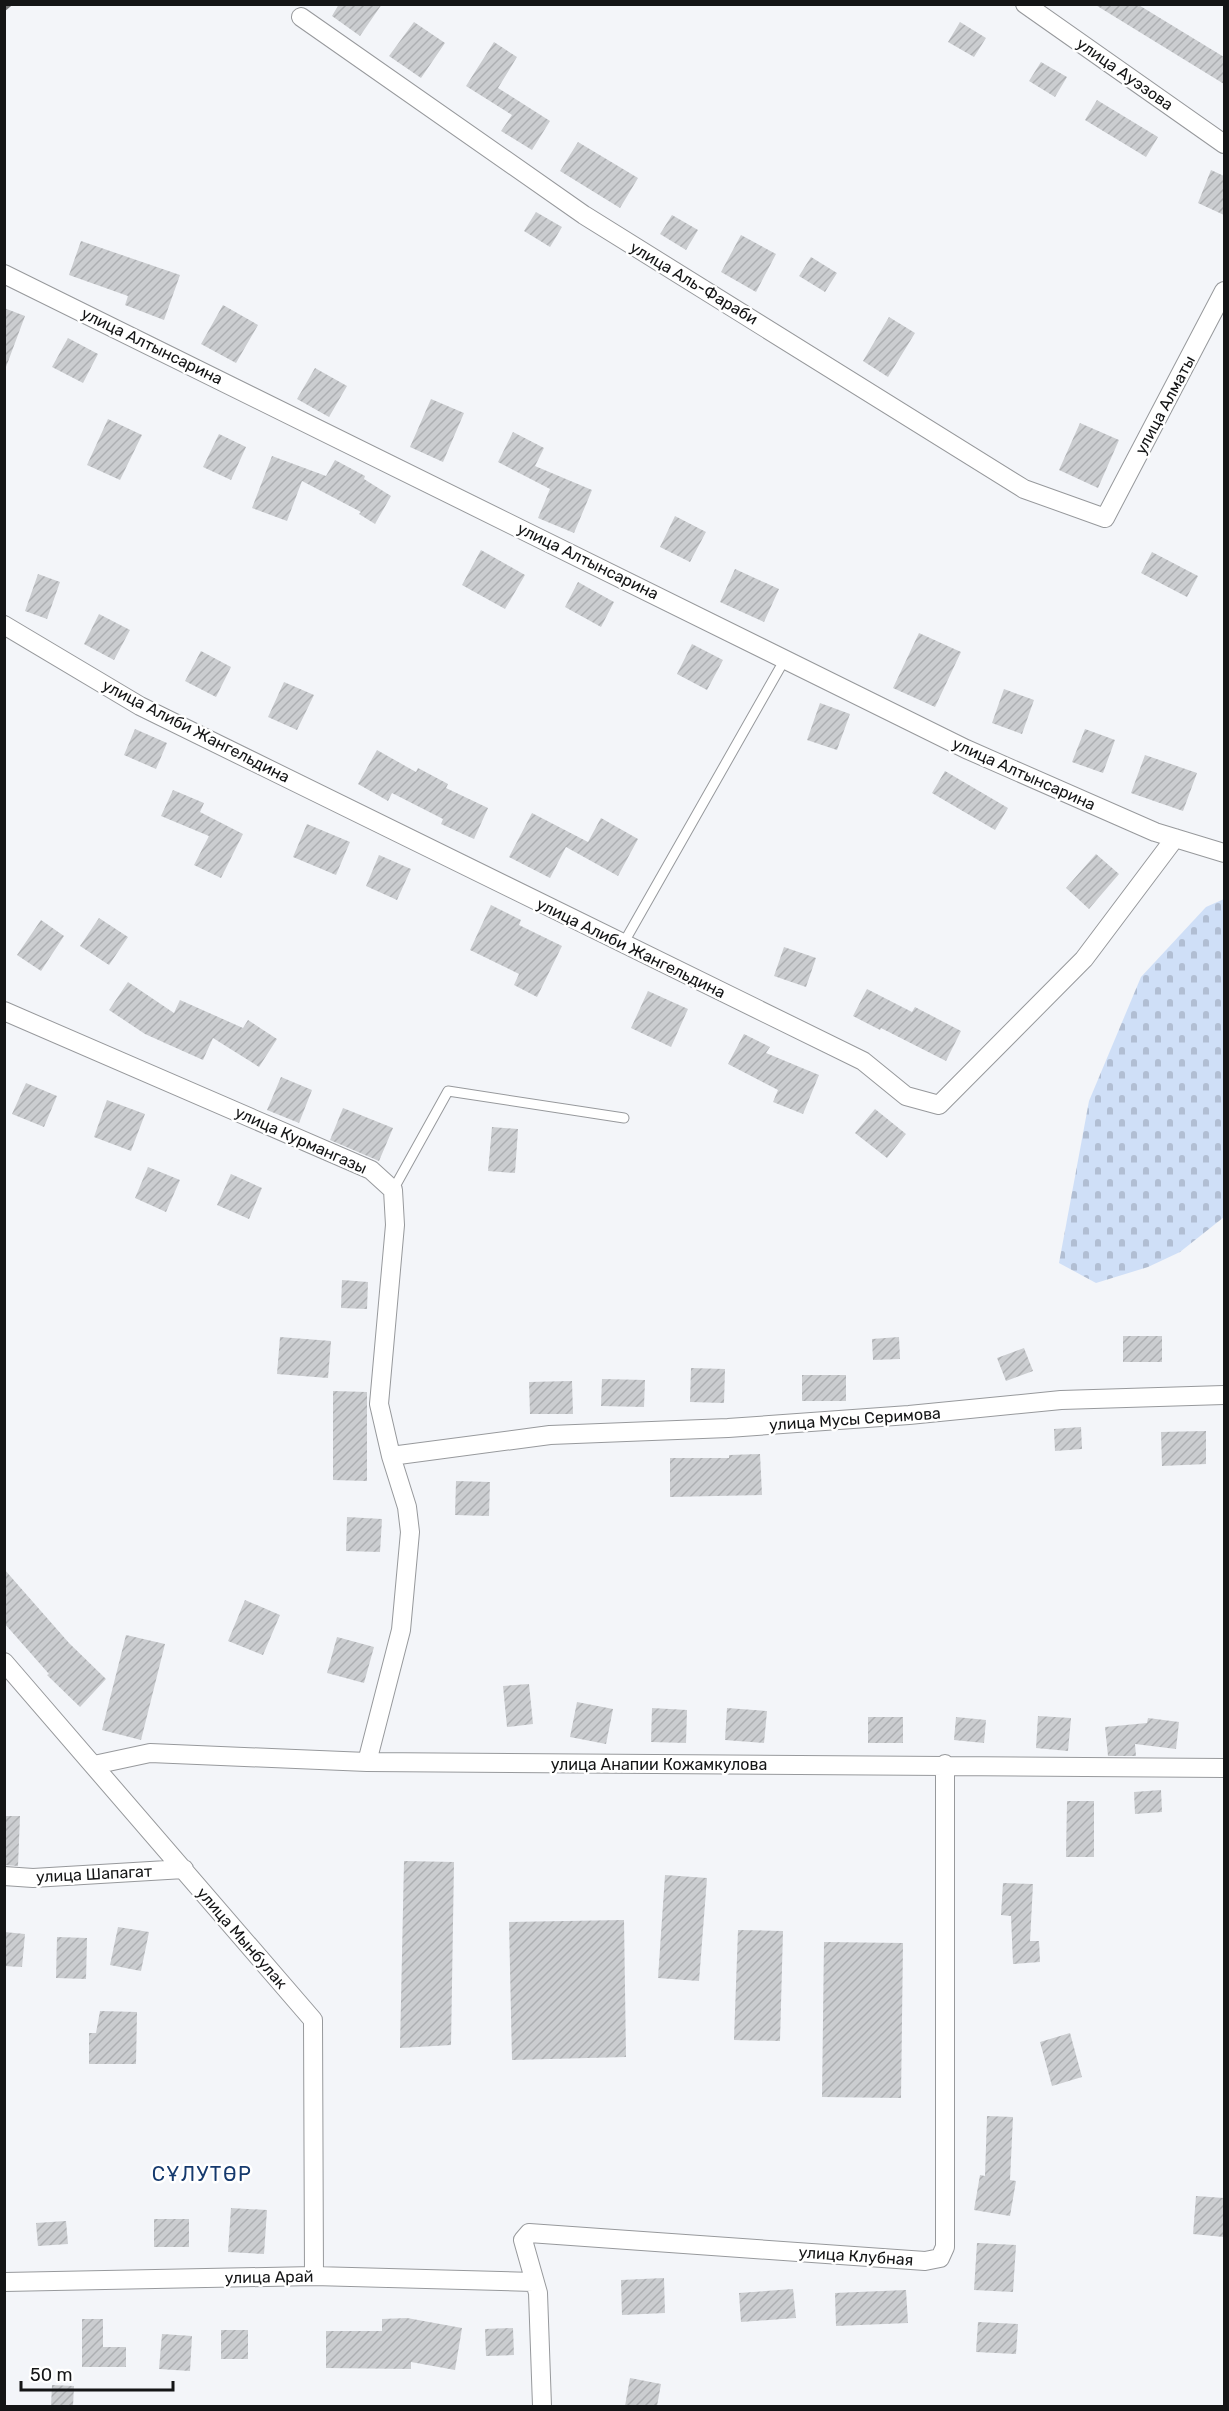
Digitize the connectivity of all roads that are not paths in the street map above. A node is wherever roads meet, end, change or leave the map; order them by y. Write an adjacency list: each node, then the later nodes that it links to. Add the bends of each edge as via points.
1 (1024, 4): 3 (street, улица Ауэзова)
2 (301, 17): 6 (street, улица Аль-Фараби, via 584,215 1024,489)
3 (1224, 144)
4 (4, 274): 8 (street, улица Алтынсарина)
5 (1224, 291): 6 (street, улица Алматы)
6 (1105, 518)
7 (4, 625): 11 (street, улица Алиби Жангельдина, via 140,706)
8 (785, 659): 9 (street, улица Алтынсарина, via 966,749); 11 (lane)
9 (1175, 838): 10 (street, улица Алтынсарина); 11 (street, улица Алиби Жангельдина, via 1084,959 939,1105 906,1096 863,1061)
10 (1224, 853)
11 (623, 944)
12 (4, 1011): 14 (street, улица Курмангазы, via 371,1170)
13 (624, 1118): 14 (lane, via 448,1091)
14 (393, 1190): 16 (street, via 395,1225 379,1404)
15 (1224, 1395): 16 (street, улица Мусы Серимова, via 1061,1400 728,1428 550,1435)
16 (391, 1456): 18 (street, via 407,1507 410,1532 401,1630)
17 (4, 1662): 20 (street, улица Мынбулак)
18 (368, 1762): 19 (street, улица Анапии Кожамкулова); 20 (street, улица Анапии Кожамкулова, via 150,1753)
19 (945, 1764): 21 (street, улица Анапии Кожамкулова); 26 (street, улица Клубная, via 945,2247 940,2258 926,2261 529,2233 523,2240)
20 (94, 1765): 22 (street, улица Мынбулак)
21 (1224, 1768)
22 (184, 1869): 23 (street, улица Шапагат, via 33,1878); 24 (street, улица Мынбулак, via 313,2020)
23 (4, 1876)
24 (314, 2276): 25 (street, улица Арай); 26 (street, улица Арай)
25 (4, 2282)
26 (533, 2282): 27 (street, улица Клубная, via 538,2293)
27 (542, 2406)

